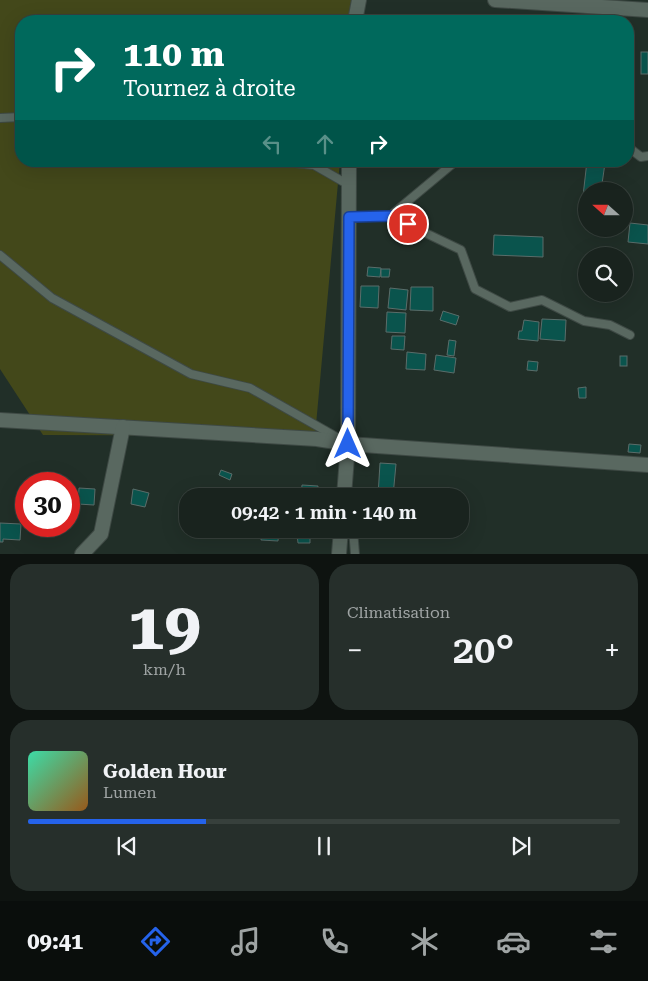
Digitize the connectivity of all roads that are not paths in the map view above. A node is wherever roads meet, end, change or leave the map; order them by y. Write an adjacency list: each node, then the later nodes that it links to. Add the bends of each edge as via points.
1 (359, 0): 4 (street)
2 (494, 0): 3 (street)
3 (648, 10)
4 (356, 15)
5 (15, 117): 6 (lane)
6 (0, 118)
7 (634, 152): 8 (lane, via 641,157)
8 (648, 156)
9 (318, 167): 12 (lane)
10 (349, 167): 12 (street)
11 (449, 167): 13 (lane)
12 (349, 185): 14 (street)
13 (390, 216): 14 (lane); 16 (lane, via 461,250 475,289 510,308 542,300 584,321 610,325)
14 (349, 217): 19 (street)
15 (0, 255): 19 (lane, via 52,298 191,374 250,388)
16 (630, 335)
17 (0, 420): 18 (street)
18 (123, 427): 19 (street, via 317,439); 24 (street, via 101,534)
19 (348, 444): 20 (street); 21 (street)
20 (648, 465)
21 (345, 488)
22 (340, 538): 25 (street)
23 (354, 538): 26 (lane)
24 (82, 554)
25 (339, 554)
26 (355, 554)

